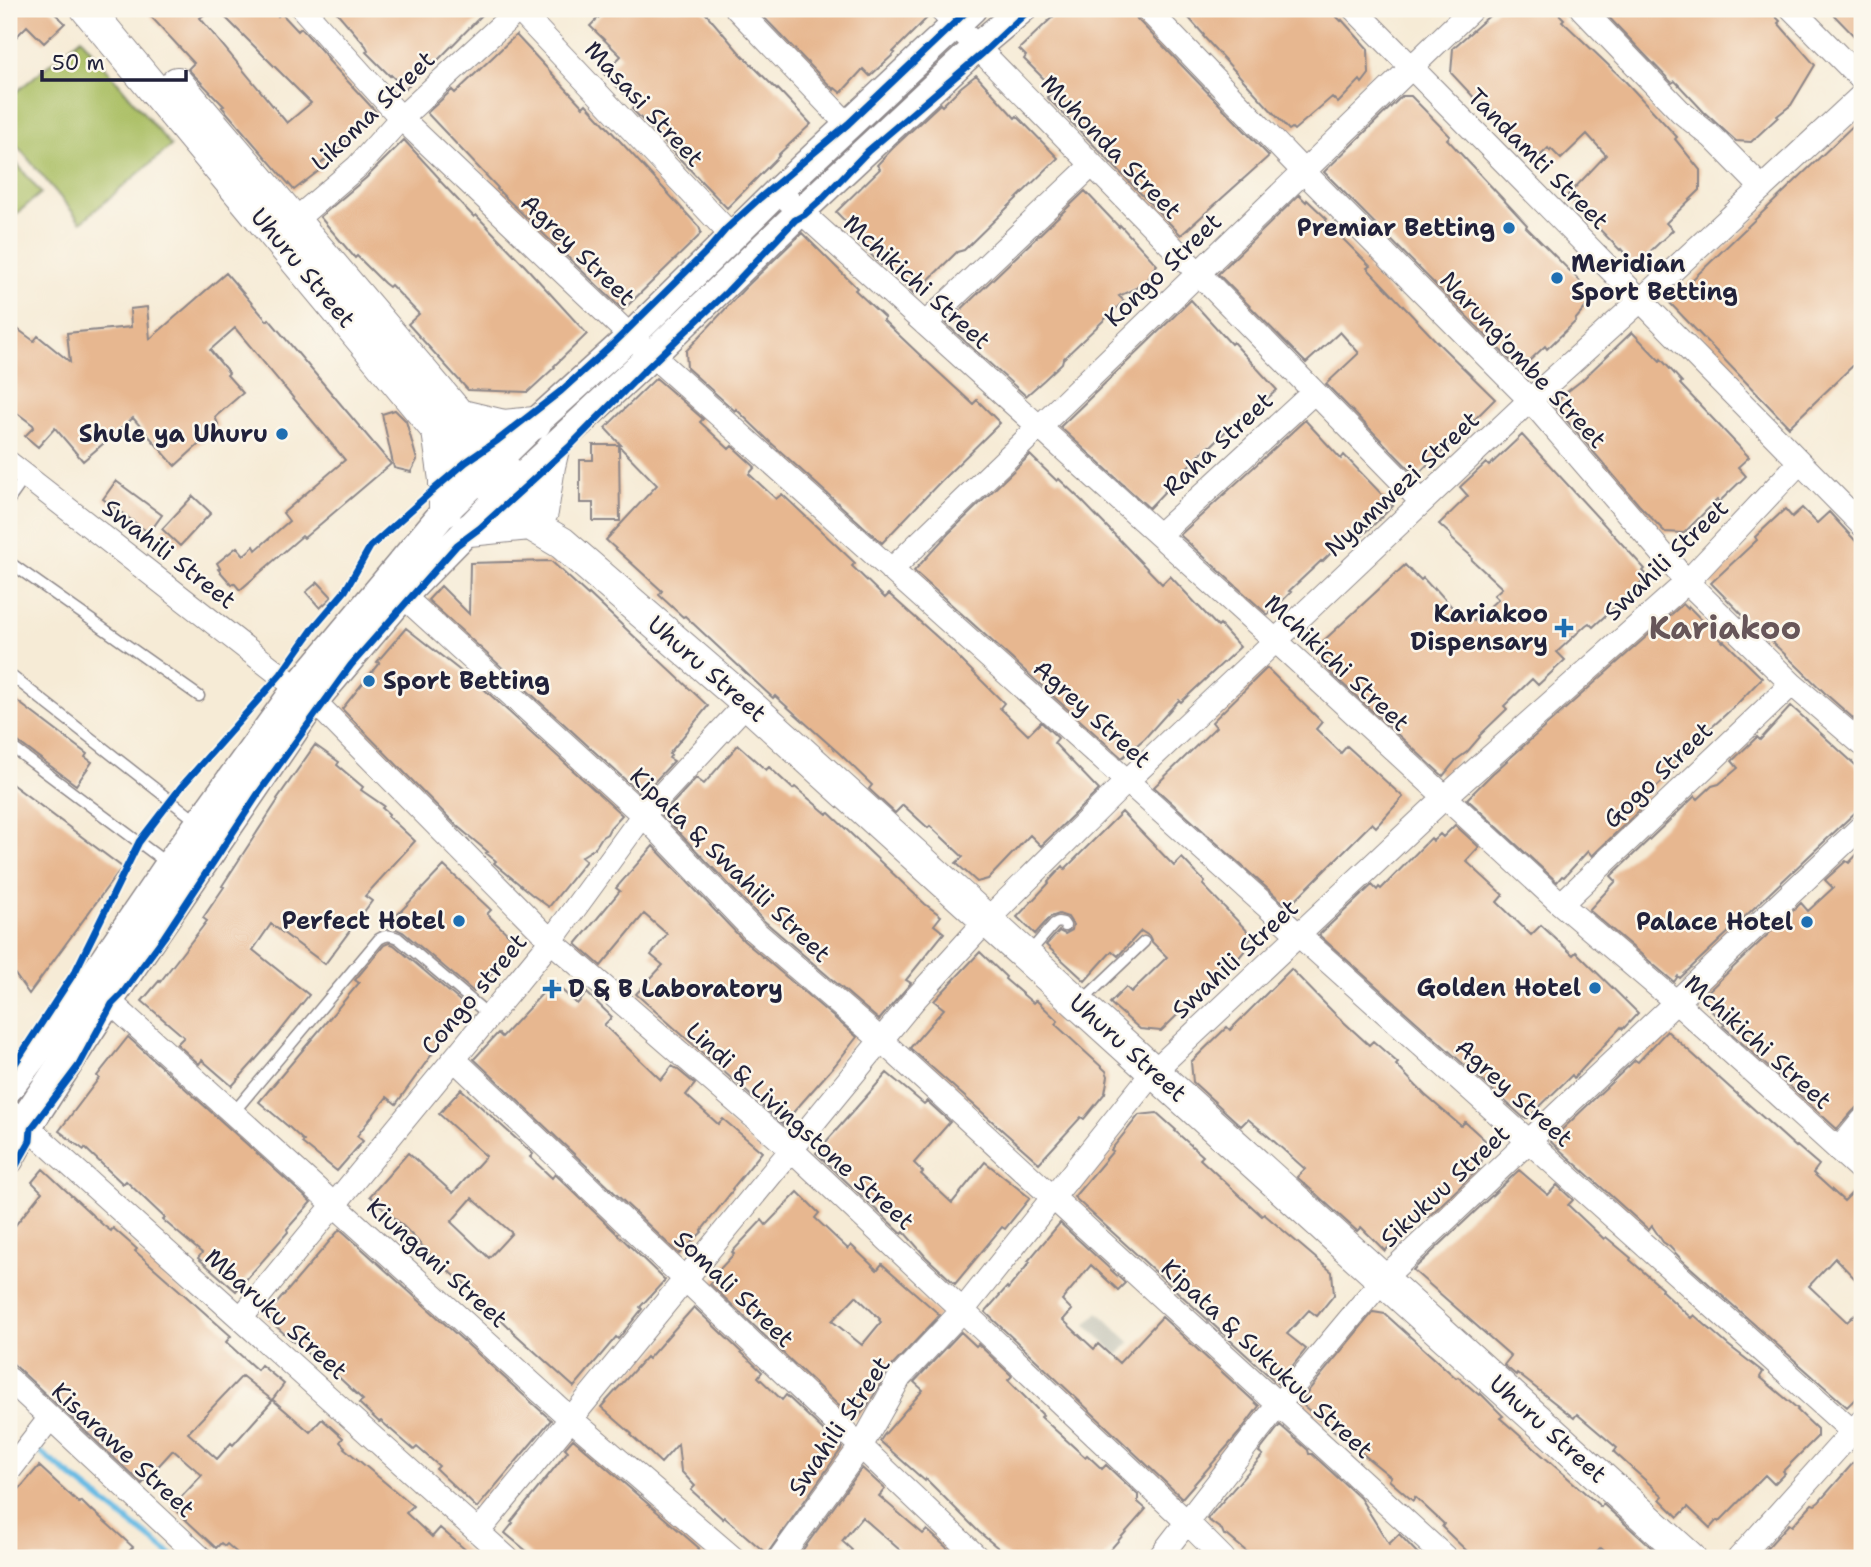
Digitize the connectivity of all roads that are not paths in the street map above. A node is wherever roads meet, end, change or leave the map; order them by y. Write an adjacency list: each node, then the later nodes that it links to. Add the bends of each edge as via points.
1 (87, 9): 32 (main road, Uhuru Street)
2 (114, 9): 24 (main road, Uhuru Street)
3 (303, 9): 18 (street, Agrey Street)
4 (518, 9): 18 (street, Likoma Street); 25 (street, Masasi Street)
5 (737, 9): 19 (street)
6 (980, 9): 14 (lane)
7 (1012, 9): 14 (lane)
8 (1022, 9): 14 (street)
9 (1147, 9): 21 (street, Narung'ombe Street)
10 (1354, 9): 15 (street, Tandamti Street)
11 (1472, 9): 15 (street, Kongo Street)
12 (1582, 9): 22 (street)
13 (1792, 9): 16 (street)
14 (963, 27): 19 (street); 20 (street, Muhonda Street); 23 (street)
15 (1410, 68): 21 (street, Kongo Street); 27 (street, Tandamti Street)
16 (1862, 80)
17 (1862, 95): 22 (street, Nyamwezi Street)
18 (401, 118): 24 (street, Likoma Street, via 357,167); 29 (street, Agrey Street)
19 (849, 126): 23 (street)
20 (1092, 165): 26 (street, Muhonda Street); 28 (street)
21 (1303, 172): 26 (street, Kongo Street); 31 (street, Narung'ombe Street)
22 (1762, 188): 27 (street, Nyamwezi Street)
23 (790, 202): 25 (street); 28 (street, Mchikichi Street); 29 (street)
24 (294, 221): 32 (main road, Uhuru Street)
25 (732, 236): 29 (street)
26 (1198, 273): 30 (street, Muhonda Street); 34 (street, Kongo Street)
27 (1641, 300): 31 (street, Nyamwezi Street); 36 (street, Tandamti Street)
28 (925, 324): 34 (street, Mchikichi Street)
29 (642, 346): 33 (street); 35 (street); 38 (lane, via 608,387); 38 (lane, via 550,421); 47 (street, Agrey Street)
30 (1314, 392): 40 (street, Muhonda Street); 44 (street, Raha Street)
31 (1530, 400): 40 (street, Nyamwezi Street); 48 (street, Narung'ombe Street)
32 (448, 423): 33 (main road); 38 (main road, Uhuru Street); 42 (main road, via 445,480)
33 (535, 423): 38 (street)
34 (1039, 427): 44 (street, Mchikichi Street); 47 (street, Kongo Street)
35 (553, 449): 38 (street); 41 (main road)
36 (1800, 462): 43 (street, Tandamti Street); 48 (street, Swahili Street)
37 (17, 470): 39 (lane); 53 (street, Swahili Street)
38 (498, 482): 41 (main road, Uhuru Street); 42 (street); 63 (lane, via 367,629)
39 (9, 500)
40 (1422, 502): 50 (street, Nyamwezi Street)
41 (536, 518): 42 (main road); 55 (main road, Uhuru Street)
42 (457, 520): 49 (street); 53 (street)
43 (1862, 525)
44 (1158, 535): 50 (street, Mchikichi Street)
45 (427, 551): 61 (lane, via 387,594)
46 (9, 562): 54 (lane)
47 (891, 570): 58 (street, Agrey Street)
48 (1687, 582): 52 (street, Narung'ombe Street); 59 (street, Swahili Street)
49 (403, 596): 53 (street); 60 (street, Kipata & Swahili Street)
50 (1275, 640): 58 (street, Nyamwezi Street); 59 (street, Mchikichi Street)
51 (9, 674): 61 (lane)
52 (1792, 684): 56 (street, Narung'ombe Street); 64 (street, Gogo Street)
53 (306, 694): 61 (street); 68 (street, Lindi & Livingstone Street); 74 (street)
54 (199, 696)
55 (747, 703): 60 (street, Congo street); 65 (main road, Uhuru Street)
56 (1862, 744)
57 (9, 745): 63 (lane)
58 (1127, 781): 65 (street, Nyamwezi Street); 67 (street, Agrey Street)
59 (1444, 798): 64 (street, Mchikichi Street); 67 (street, Swahili Street)
60 (643, 815): 68 (street, Congo street); 77 (street, Kipata & Swahili Street, via 753,930)
61 (203, 825): 63 (street)
62 (1862, 826): 73 (street, Sikukuu Street)
63 (174, 873): 80 (street)
64 (1561, 904): 73 (street, Mchikichi Street)
65 (987, 920): 70 (main road, Uhuru Street); 77 (street, Nyamwezi Street)
66 (1065, 926): 70 (lane, via 1054,924)
67 (1298, 934): 79 (street, Swahili Street); 84 (street, Agrey Street)
68 (551, 941): 76 (street, Congo street); 86 (street, Lindi & Livingstone Street)
69 (1144, 942): 72 (lane)
70 (1026, 956): 75 (main road, Uhuru Street)
71 (1101, 963): 72 (lane)
72 (1111, 973): 75 (lane)
73 (1676, 1002): 84 (street, Sikukuu Street); 85 (street, Mchikichi Street)
74 (100, 1003): 81 (street, Kiungani Street); 82 (street)
75 (1079, 1004): 79 (main road, Uhuru Street)
76 (490, 1016): 78 (street, Congo street); 81 (lane, via 388,934 334,991)
77 (881, 1040): 86 (street, Nyamwezi Street); 89 (street, Kipata & Swahili Street)
78 (454, 1059): 90 (street, Congo street); 91 (street, Somali Street)
79 (1154, 1071): 89 (street, Swahili Street); 92 (main road, Uhuru Street)
80 (9, 1088)
81 (233, 1114): 90 (street, Kiungani Street)
82 (15, 1119): 87 (street); 94 (street, Mbaruku Street)
83 (1862, 1121): 85 (street)
84 (1529, 1142): 92 (street, Sikukuu Street); 99 (street, Agrey Street)
85 (1839, 1149): 88 (street, Mchikichi Street)
86 (792, 1150): 91 (street, Nyamwezi Street); 93 (street, Lindi & Livingstone Street)
87 (9, 1160)
88 (1862, 1171)
89 (1053, 1197): 93 (street, Swahili Street); 96 (street, Kipata & Sukukuu Street)
90 (334, 1205): 94 (street, Congo street); 98 (street, Kiungani Street)
91 (686, 1279): 98 (street, Nyamwezi Street); 100 (street, Somali Street)
92 (1384, 1279): 96 (street, Sikukuu Street); 112 (main road, Uhuru Street)
93 (962, 1310): 100 (street, Swahili Street, via 900,1377); 102 (street, Lindi & Livingstone Street)
94 (241, 1318): 103 (street, Mbaruku Street)
95 (9, 1379): 97 (street, Kisarawe Street)
96 (1278, 1405): 102 (street, Sikukuu Street); 111 (street, Kipata & Sukukuu Street)
97 (50, 1418): 101 (street); 104 (street, Kisarawe Street)
98 (571, 1419): 103 (street, Nyamwezi Street); 106 (street, Kiungani Street)
99 (1859, 1431): 113 (street)
100 (861, 1447): 107 (street, Swahili Street); 108 (street, Somali Street)
101 (9, 1471)
102 (1188, 1522): 109 (street, Sikukuu Street); 110 (street, Lindi & Livingstone Street)
103 (478, 1532): 105 (street, Mbaruku Street)
104 (201, 1558)
105 (506, 1558)
106 (733, 1558)
107 (780, 1558)
108 (978, 1558)
109 (1159, 1558)
110 (1223, 1558)
111 (1446, 1558)
112 (1690, 1558)
113 (1739, 1558)

